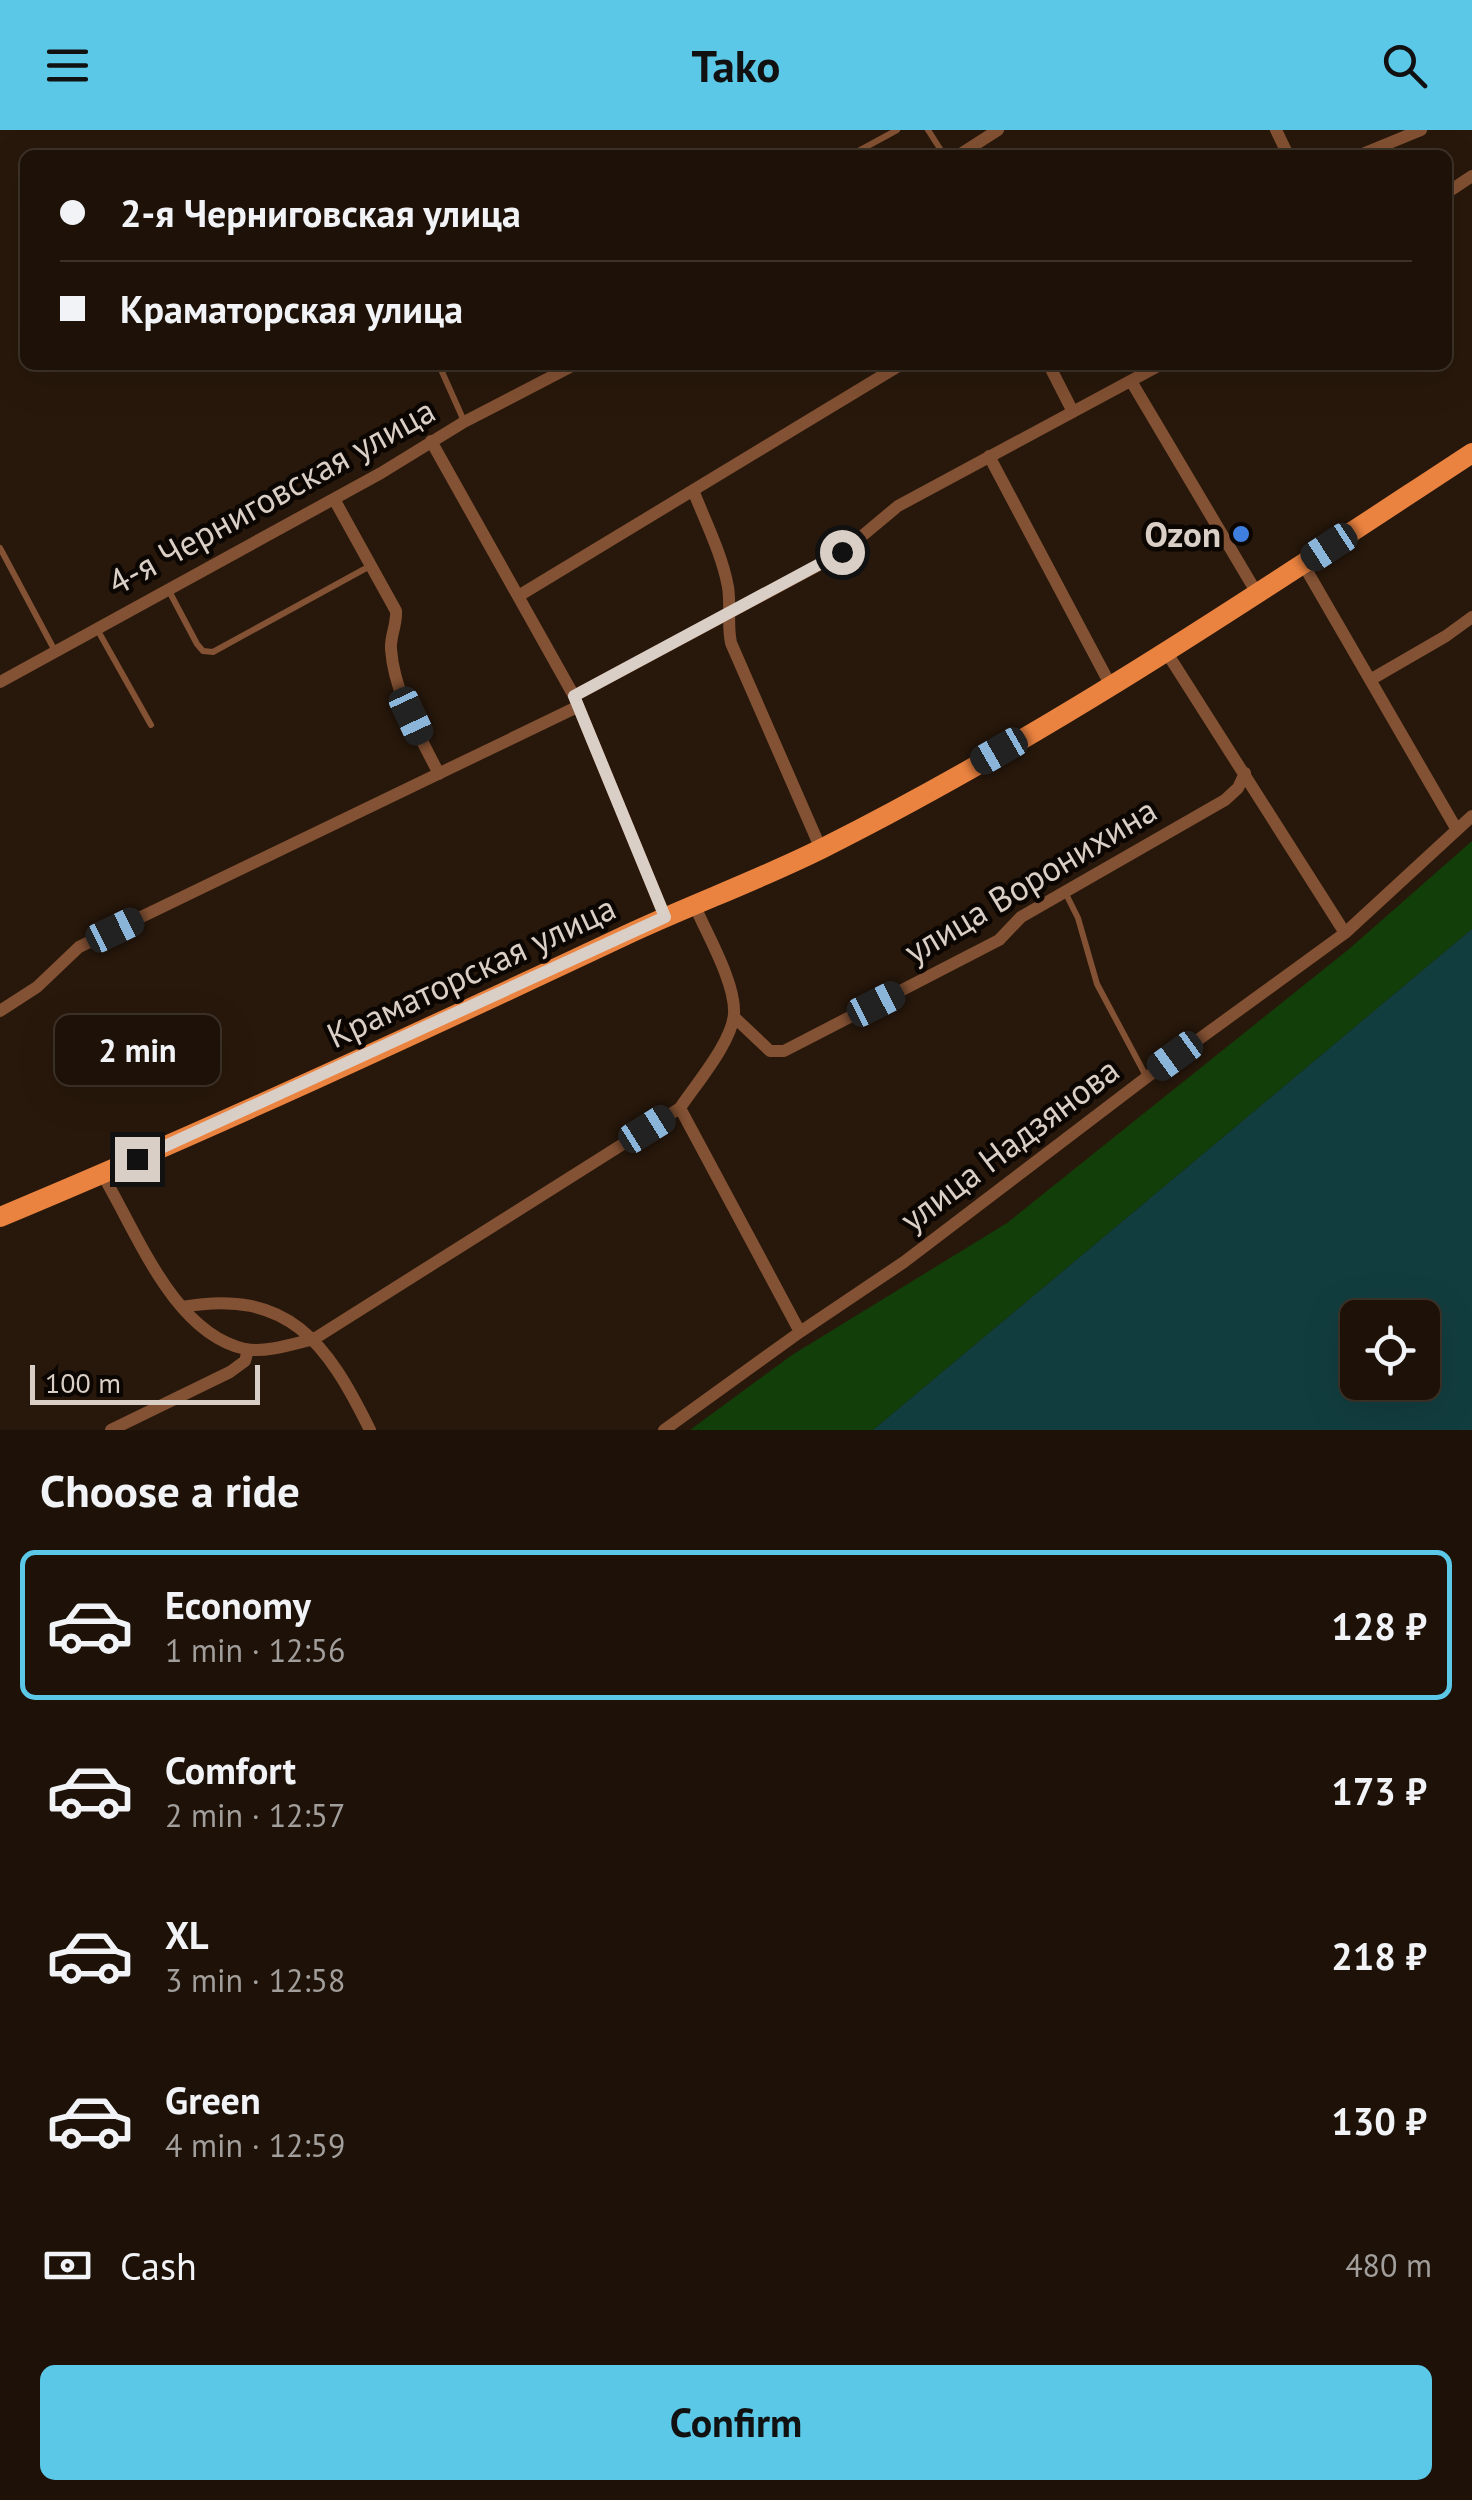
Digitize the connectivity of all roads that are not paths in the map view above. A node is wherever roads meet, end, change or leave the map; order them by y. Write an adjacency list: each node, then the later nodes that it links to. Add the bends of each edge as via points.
1 (897, 130): 4 (lane)
2 (998, 130): 5 (street)
3 (1421, 130): 6 (street)
4 (860, 150)
5 (966, 150)
6 (1372, 150)
7 (441, 370): 14 (lane)
8 (564, 370): 14 (street, 4-я Черниговская улица)
9 (892, 370): 18 (street)
10 (1052, 370): 13 (street)
11 (1151, 370): 12 (street)
12 (1131, 381): 13 (street); 25 (street)
13 (1073, 412): 17 (street)
14 (464, 422): 15 (street, 4-я Черниговская улица)
15 (431, 441): 19 (street, 4-я Черниговская улица); 24 (street)
16 (1472, 453): 21 (main road, Краматорская улица)
17 (989, 456): 26 (street, via 898,506 842,552); 33 (street)
18 (693, 490): 24 (street); 26 (street, via 724,568)
19 (334, 499): 22 (street); 23 (street, 4-я Черниговская улица)
20 (0, 548): 29 (lane)
21 (1302, 564): 25 (main road, Краматорская улица); 31 (street)
22 (371, 566): 23 (lane, via 213,652 197,644); 37 (street, via 396,612 390,644 404,697)
23 (169, 590): 28 (street, 4-я Черниговская улица)
24 (520, 595): 34 (street)
25 (1258, 595): 30 (main road, Краматорская улица)
26 (728, 613): 34 (street); 40 (street, via 731,642)
27 (1472, 618): 31 (street)
28 (96, 628): 29 (street, 4-я Черниговская улица); 35 (lane)
29 (56, 652): 32 (street, 4-я Черниговская улица)
30 (1166, 653): 33 (main road, Краматорская улица); 36 (street)
31 (1370, 680): 39 (street)
32 (0, 682)
33 (1112, 686): 40 (main road, Краматорская улица)
34 (576, 702): 37 (street); 43 (street)
35 (151, 726)
36 (1244, 773): 41 (street, улица Воронихина, via 1225,800); 44 (street)
37 (439, 774): 45 (street, via 79,947 37,987)
38 (1472, 816): 39 (street, улица Надзянова)
39 (1457, 830): 44 (street, улица Надзянова)
40 (820, 849): 42 (main road, Краматорская улица)
41 (1064, 892): 46 (street, улица Воронихина, via 999,940 784,1051 770,1051); 47 (lane, via 1097,984)
42 (694, 904): 43 (main road, Краматорская улица); 46 (street, via 733,997)
43 (665, 917): 49 (main road, Краматорская улица)
44 (1345, 934): 47 (street, улица Надзянова)
45 (0, 1010)
46 (734, 1017): 48 (street)
47 (1147, 1077): 52 (street, улица Надзянова, via 904,1262)
48 (680, 1108): 52 (street); 53 (street)
49 (102, 1174): 50 (main road, Краматорская улица); 51 (street)
50 (0, 1217)
51 (182, 1306): 53 (street, via 252,1306 276,1312); 54 (street, via 216,1338)
52 (800, 1332): 57 (street, улица Надзянова)
53 (314, 1339): 54 (street); 56 (street)
54 (248, 1350): 55 (street, via 230,1372)
55 (111, 1430)
56 (370, 1430)
57 (664, 1430)

